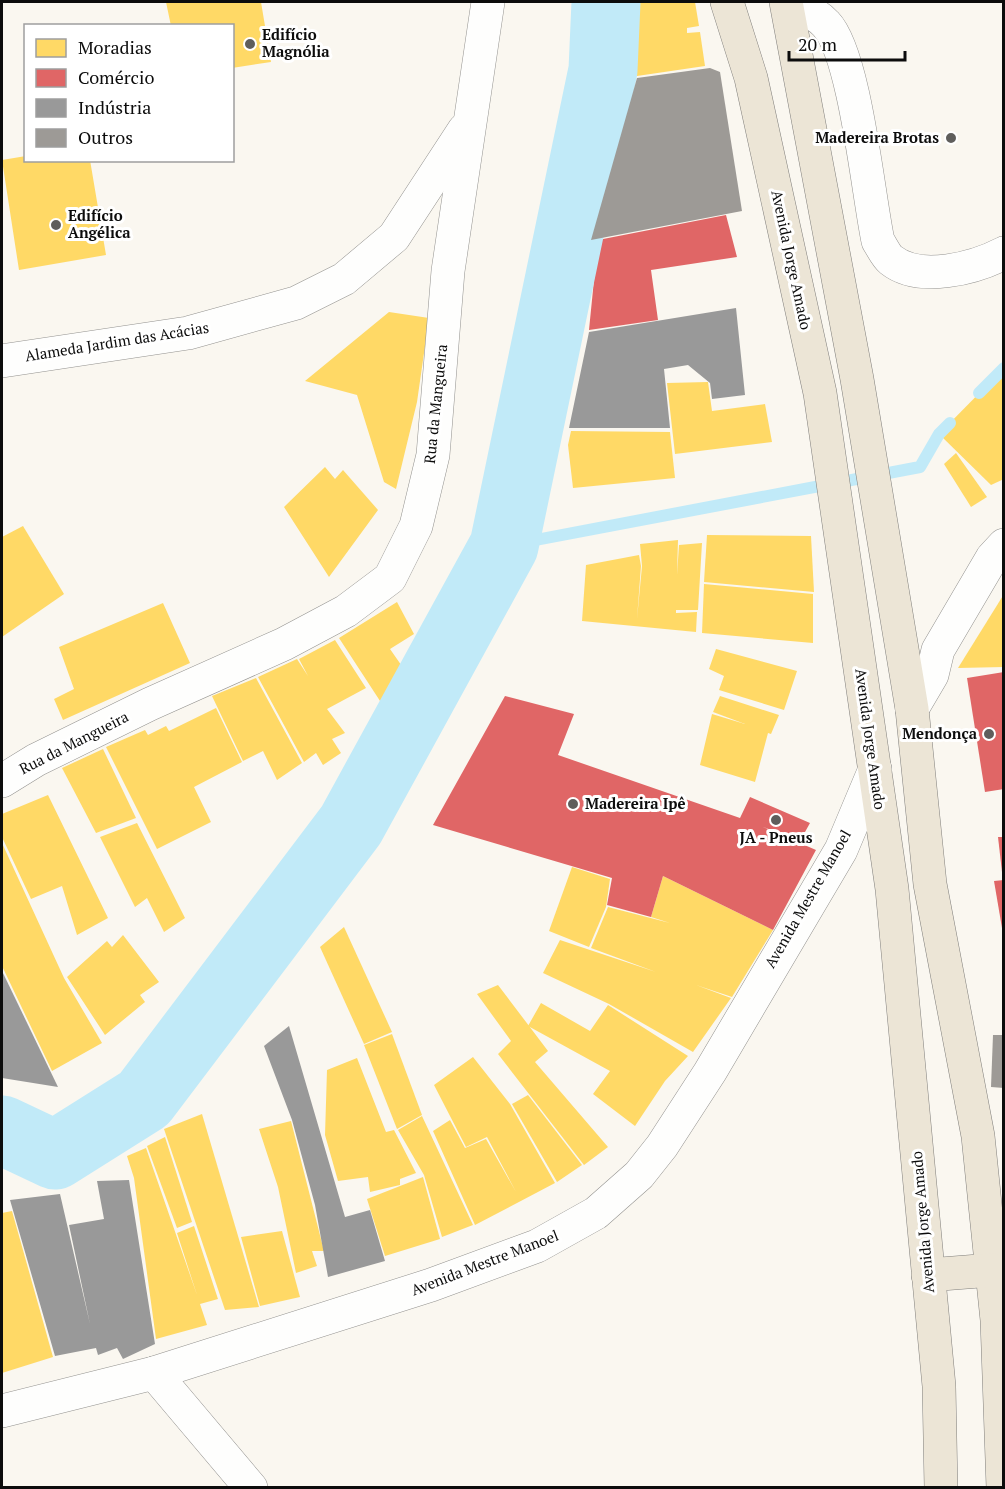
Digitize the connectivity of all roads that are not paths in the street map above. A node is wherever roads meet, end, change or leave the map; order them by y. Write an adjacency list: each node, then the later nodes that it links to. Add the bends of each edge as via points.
1 (488, 2): 5 (street, Rua da Mangueira)
2 (727, 2): 10 (main road, Avenida Jorge Amado, via 751,78 820,393)
3 (786, 2): 9 (main road, via 857,379)
4 (792, 2): 6 (street, via 827,25 842,55 878,241 891,260 917,271 955,270)
5 (470, 121): 7 (street, Alameda Jardim das Acácias, via 394,237 344,279 296,303 188,333); 11 (street, Rua da Mangueira, via 448,271 433,455 416,526 390,578 346,611 284,644 150,704)
6 (1004, 253)
7 (2, 361)
8 (1004, 545): 9 (street, via 992,558 938,650 932,675)
9 (912, 709): 12 (main road)
10 (874, 769): 13 (main road, Avenida Jorge Amado); 16 (street, Avenida Mestre Manoel, via 841,850 710,1072 662,1146 616,1197 566,1232 537,1246 386,1300)
11 (2, 780)
12 (930, 884): 13 (main road); 14 (main road, via 978,1136)
13 (892, 889): 15 (main road, Avenida Jorge Amado)
14 (998, 1273): 15 (main road); 20 (main road)
15 (928, 1275): 19 (main road, Avenida Jorge Amado, via 939,1386)
16 (154, 1373): 17 (street, Avenida Mestre Manoel); 18 (street)
17 (2, 1411)
18 (251, 1488)
19 (941, 1488)
20 (1003, 1488)

